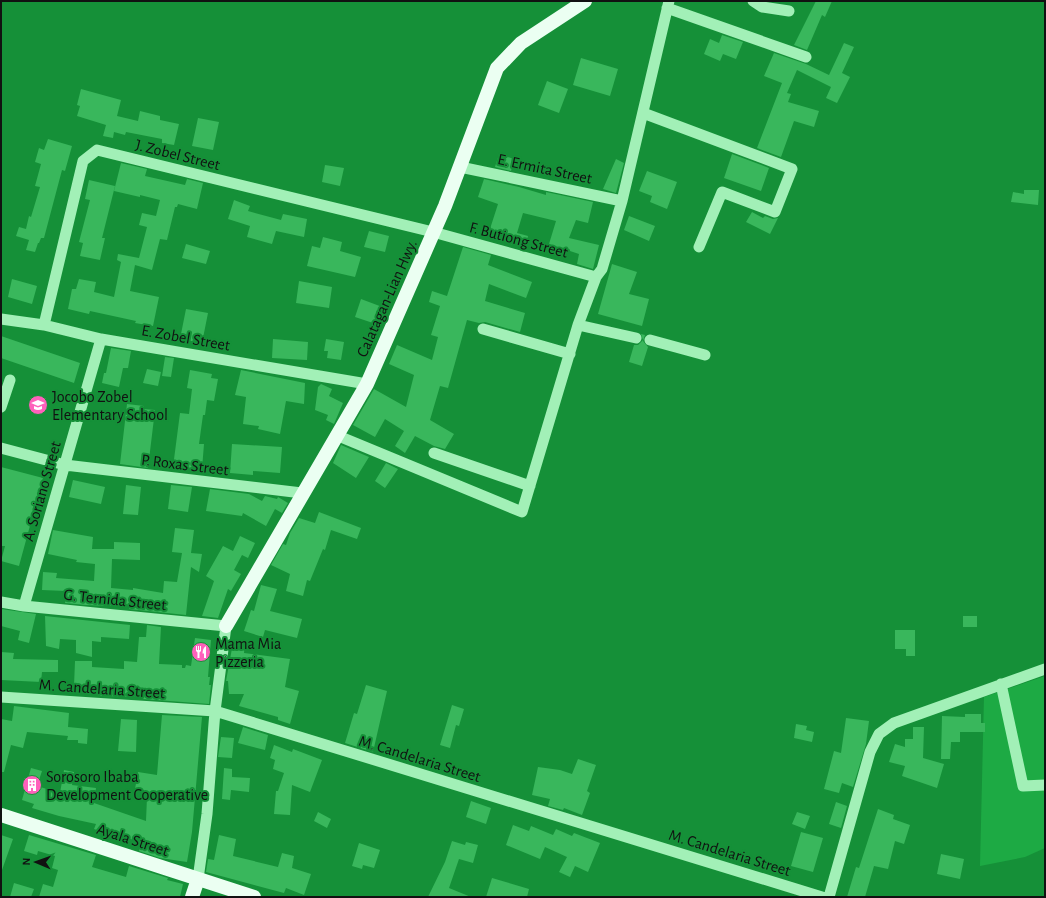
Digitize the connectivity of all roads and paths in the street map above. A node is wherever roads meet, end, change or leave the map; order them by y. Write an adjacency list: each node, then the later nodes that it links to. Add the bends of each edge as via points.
1 (585, 1): 7 (main road, Calatagan-Lian Hwy., via 521,44 497,68)
2 (753, 1): 4 (street, via 762,7)
3 (668, 4): 5 (street); 6 (street)
4 (789, 11)
5 (806, 58)
6 (643, 113): 8 (street); 10 (street, via 792,169 775,212 722,192)
7 (460, 167): 8 (street, E. Ermita Street); 9 (main road, Calatagan-Lian Hwy.)
8 (622, 202): 11 (street, via 602,268)
9 (433, 232): 11 (street, F. Butiong Street); 13 (street, J. Zobel Street, via 97,150 84,161); 22 (main road, Calatagan-Lian Hwy.)
10 (699, 247)
11 (596, 277): 14 (street)
12 (1, 319): 13 (street, E. Zobel Street)
13 (44, 325): 17 (street, E. Zobel Street)
14 (578, 325): 16 (street); 19 (street)
15 (483, 329): 19 (street)
16 (636, 338)
17 (101, 339): 22 (street, E. Zobel Street); 27 (street, A. Soriano Street)
18 (650, 340): 20 (street)
19 (570, 354): 28 (street)
20 (705, 355)
21 (10, 380): 23 (street)
22 (367, 384): 24 (main road, Calatagan-Lian Hwy.)
23 (1, 407)
24 (336, 435): 28 (street, via 522,512); 29 (main road, Calatagan-Lian Hwy.)
25 (1, 448): 27 (street, P. Roxas Street)
26 (434, 453): 28 (street)
27 (65, 465): 29 (street, P. Roxas Street); 31 (street, A. Soriano Street)
28 (530, 486)
29 (302, 493): 32 (main road, Calatagan-Lian Hwy.)
30 (1, 602): 31 (street, G. Ternida Street)
31 (24, 606): 32 (street, G. Ternida Street)
32 (226, 626): 36 (street)
33 (1045, 669): 34 (street)
34 (1001, 684): 37 (street, via 1023,786); 43 (street, via 894,724 878,734 870,752)
35 (1, 697): 36 (street, M. Candelaria Street)
36 (215, 711): 39 (street, via 207,814); 42 (street, M. Candelaria Street)
37 (1045, 785)
38 (1, 815): 39 (main road, Ayala Street)
39 (198, 879): 40 (main road); 41 (main road, Ayala Street)
40 (192, 897)
41 (254, 897)
42 (822, 897)
43 (829, 897)

